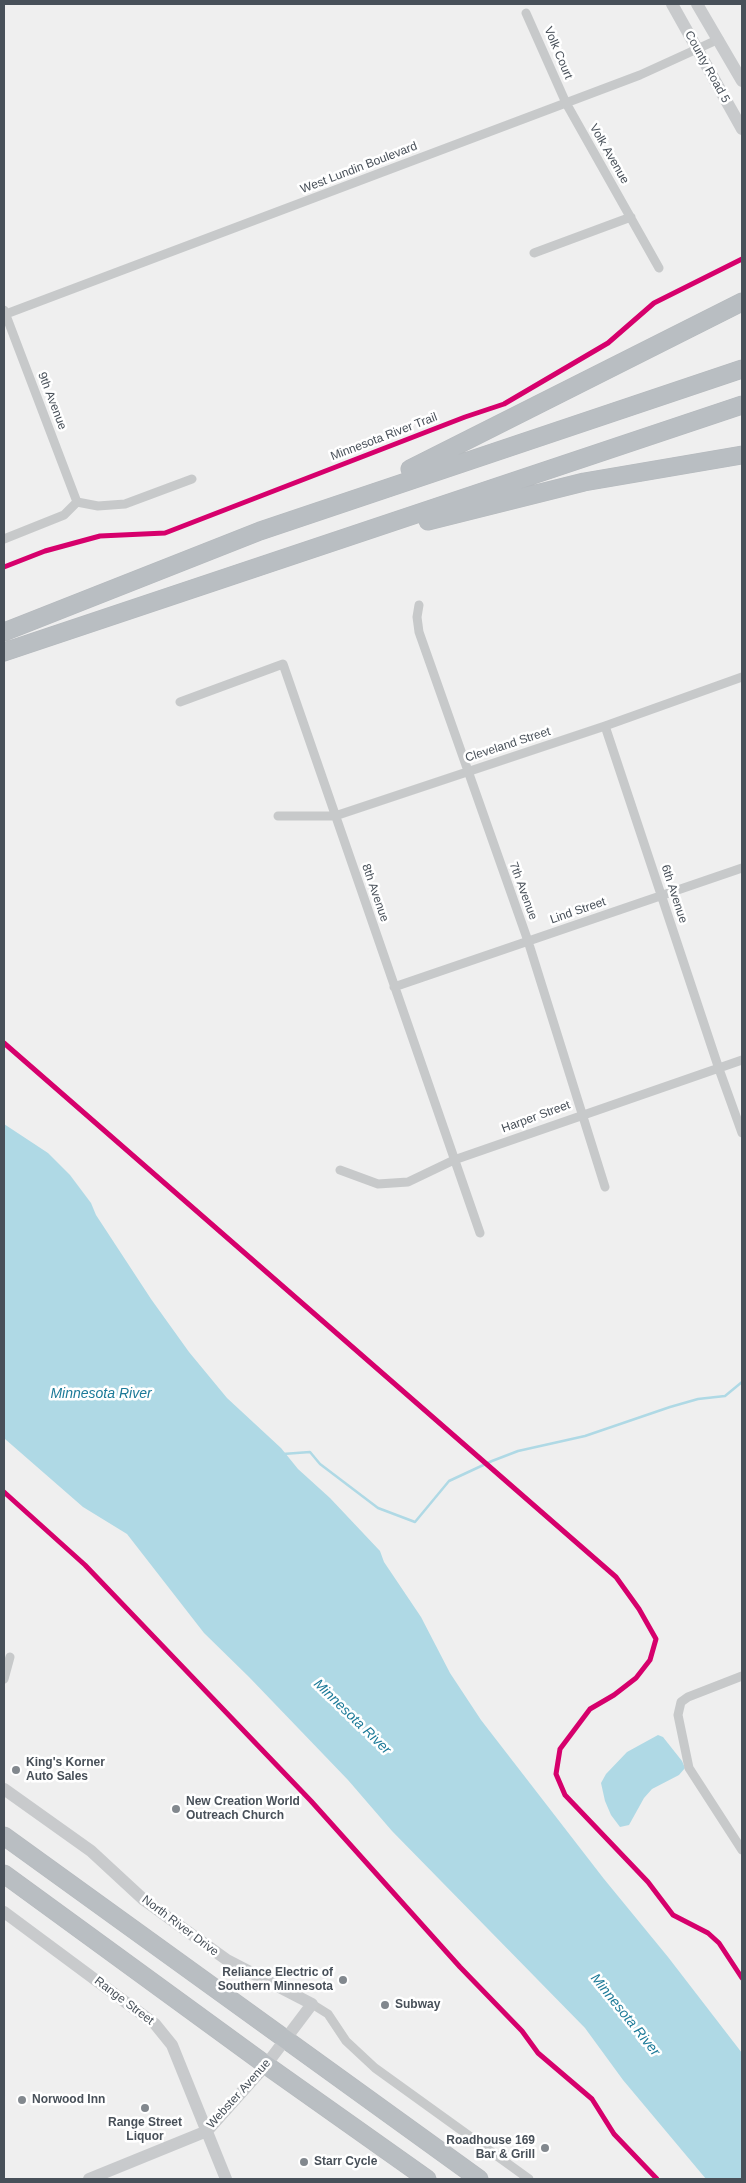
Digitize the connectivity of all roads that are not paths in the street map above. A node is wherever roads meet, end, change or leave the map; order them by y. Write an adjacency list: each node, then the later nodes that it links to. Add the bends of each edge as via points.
1 (672, 4): 5 (street, County Road 5)
2 (697, 4): 4 (street, County Road 5)
3 (526, 12): 7 (street, Volk Court)
4 (719, 39): 5 (street, West Lundin Boulevard); 6 (street, County Road 5)
5 (698, 49): 7 (street, West Lundin Boulevard); 8 (street, County Road 5)
6 (742, 81)
7 (566, 103): 9 (street, Volk Avenue); 13 (street, West Lundin Boulevard)
8 (742, 129)
9 (630, 217): 10 (street); 11 (street, Volk Avenue)
10 (534, 253)
11 (659, 268)
12 (742, 302): 19 (highway, via 418,466)
13 (5, 311): 18 (street, 9th Avenue)
14 (742, 369): 19 (highway)
15 (742, 405): 21 (highway)
16 (742, 455): 21 (highway, via 584,482)
17 (192, 479): 18 (street, via 125,504 98,506)
18 (77, 502): 20 (street, via 64,515)
19 (260, 531): 23 (highway)
20 (4, 539)
21 (332, 542): 24 (highway)
22 (419, 605): 28 (street, 7th Avenue, via 419,632)
23 (4, 632)
24 (4, 652)
25 (742, 677): 27 (street, Cleveland Street)
26 (180, 702): 30 (street, 8th Avenue, via 282,664)
27 (605, 726): 28 (street, Cleveland Street); 32 (street, 6th Avenue)
28 (467, 772): 30 (street, Cleveland Street); 33 (street, 7th Avenue)
29 (278, 816): 30 (street, Cleveland Street)
30 (335, 816): 34 (street, 8th Avenue)
31 (742, 868): 32 (street, Lind Street)
32 (662, 896): 33 (street, Lind Street); 36 (street, 6th Avenue)
33 (528, 941): 34 (street, Lind Street); 37 (street, 7th Avenue)
34 (394, 987): 39 (street, 8th Avenue)
35 (742, 1060): 36 (street, Harper Street)
36 (719, 1069): 37 (street, Harper Street); 38 (street, 6th Avenue)
37 (582, 1114): 39 (street, Harper Street); 41 (street, 7th Avenue)
38 (742, 1133)
39 (454, 1160): 40 (street, Harper Street, via 408,1182 378,1184); 42 (street, 8th Avenue)
40 (340, 1170)
41 (605, 1187)
42 (480, 1232)
43 (10, 1657): 45 (street)
44 (742, 1676): 48 (street, via 688,1697 681,1702 678,1715 689,1768)
45 (4, 1679)
46 (4, 1789): 51 (street, North River Drive, via 91,1852 144,1900 227,1960)
47 (4, 1836): 52 (highway)
48 (742, 1850)
49 (4, 1874): 53 (highway)
50 (4, 1912): 54 (street, Range Street, via 156,2024 172,2045)
51 (312, 2004): 52 (street, Webster Avenue); 59 (street, North River Drive, via 328,2014 346,2041 375,2068)
52 (285, 2040): 53 (street, Webster Avenue); 58 (highway)
53 (266, 2065): 54 (street, Webster Avenue); 57 (highway)
54 (207, 2130): 55 (street, Webster Avenue); 56 (street, Range Street)
55 (89, 2179)
56 (226, 2179)
57 (427, 2179)
58 (479, 2179)
59 (529, 2179)

